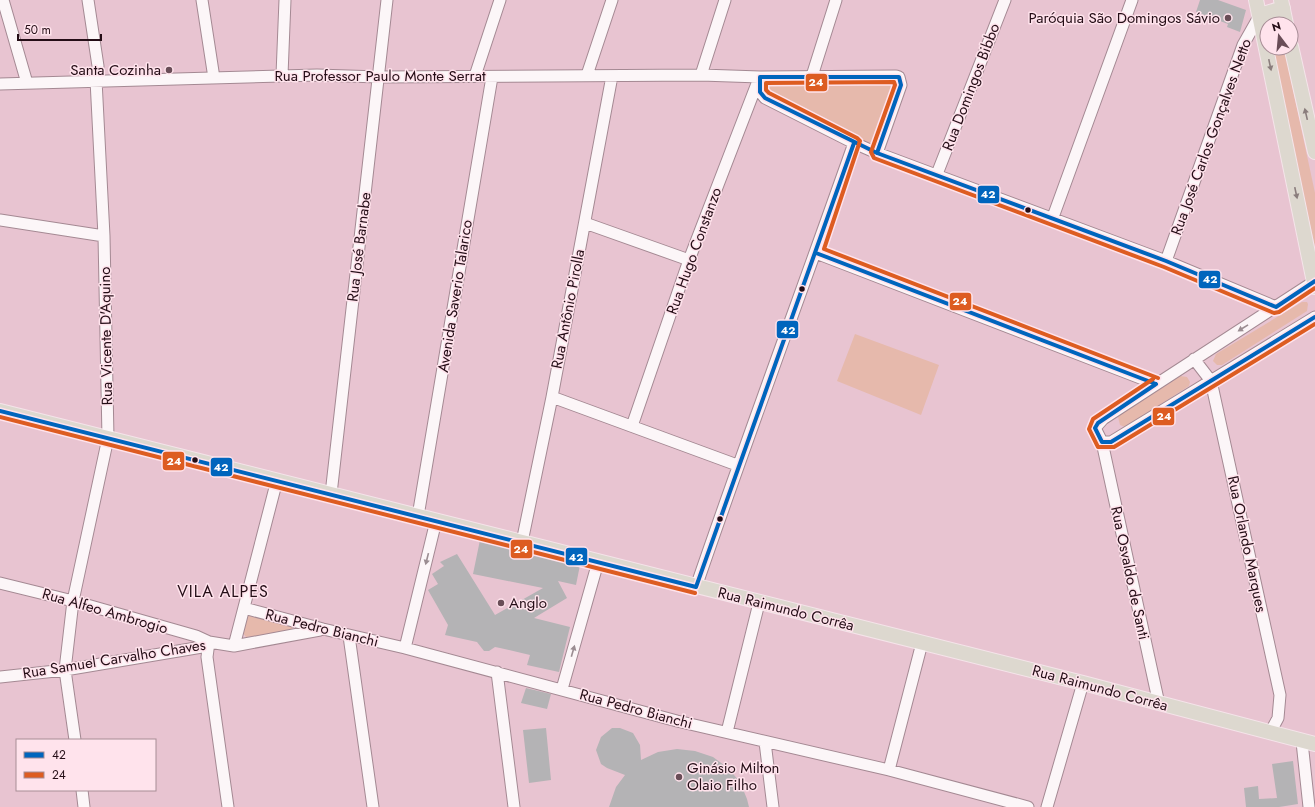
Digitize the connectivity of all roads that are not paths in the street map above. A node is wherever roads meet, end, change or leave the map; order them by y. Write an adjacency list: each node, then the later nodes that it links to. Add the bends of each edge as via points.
1 (3, 0): 28 (street)
2 (88, 0): 27 (street, Rua Vicente D'Aquino, via 98,66)
3 (202, 0): 26 (street)
4 (285, 0): 18 (street)
5 (387, 0): 23 (street, Rua José Barnabe)
6 (500, 0): 20 (street)
7 (612, 0): 19 (street)
8 (725, 0): 17 (street)
9 (836, 0): 22 (street)
10 (1005, 0): 33 (street, Rua Domingos Bibbo)
11 (1132, 0): 34 (street)
12 (1256, 0): 14 (main road)
13 (1282, 4): 14 (main road); 15 (main road)
14 (1260, 15): 40 (street, Rua José Carlos Gonçalves Netto, via 1243,45); 41 (main road, one-way to 41)
15 (1284, 16)
16 (1293, 56): 31 (main road, one-way to 16)
17 (701, 74): 21 (street, Rua Professor Paulo Monte Serrat); 25 (street, Rua Professor Paulo Monte Serrat)
18 (282, 75): 23 (street, Rua Professor Paulo Monte Serrat); 26 (street, Rua Professor Paulo Monte Serrat)
19 (587, 75): 21 (street, Rua Professor Paulo Monte Serrat); 24 (street, Rua Professor Paulo Monte Serrat)
20 (475, 76): 23 (street, Rua Professor Paulo Monte Serrat); 24 (street, Rua Professor Paulo Monte Serrat)
21 (612, 76): 36 (street, Rua Antônio Pirolla)
22 (812, 76): 25 (street, Rua Professor Paulo Monte Serrat); 32 (street, Rua Professor Paulo Monte Serrat, via 899,77 901,85)
23 (379, 77): 54 (street, Rua José Barnabe)
24 (492, 77): 55 (street, Avenida Saverio Talarico)
25 (760, 77): 30 (street, via 760,92 765,98); 39 (street, Rua Hugo Constanzo)
26 (214, 78): 27 (street, Rua Professor Paulo Monte Serrat)
27 (96, 80): 28 (street, Rua Professor Paulo Monte Serrat); 37 (street, Rua Vicente D'Aquino)
28 (27, 83): 29 (street, Rua Professor Paulo Monte Serrat)
29 (0, 84)
30 (854, 143): 32 (street); 38 (street)
31 (1315, 152)
32 (877, 153): 33 (street)
33 (937, 174): 34 (street)
34 (1053, 217): 40 (street)
35 (0, 220): 37 (street)
36 (585, 223): 39 (street); 47 (street, Rua Antônio Pirolla)
37 (104, 236): 50 (street, Rua Vicente D'Aquino)
38 (816, 252): 46 (street); 52 (street)
39 (689, 260): 49 (street, Rua Hugo Constanzo)
40 (1166, 261): 42 (street)
41 (1315, 283): 42 (street)
42 (1276, 307): 44 (street, one-way to 44)
43 (1315, 317): 45 (street)
44 (1194, 359): 45 (street, Rua Orlando Marques); 46 (street)
45 (1210, 381): 51 (street, via 1111,442); 77 (street, Rua Orlando Marques, via 1280,695 1278,718)
46 (1156, 384): 51 (street, Rua Osvaldo de Santi, via 1098,424 1096,428)
47 (552, 397): 49 (street); 57 (street, Rua Antônio Pirolla)
48 (0, 411): 50 (main road, Rua Raimundo Corrêa)
49 (632, 426): 52 (street)
50 (108, 438): 53 (main road, Rua Raimundo Corrêa); 61 (street, Rua Vicente D'Aquino)
51 (1102, 442): 75 (street, Rua Osvaldo de Santi)
52 (737, 465): 60 (street)
53 (277, 480): 54 (main road, Rua Raimundo Corrêa); 63 (street)
54 (331, 494): 55 (main road, Rua Raimundo Corrêa)
55 (418, 516): 56 (main road, Rua Raimundo Corrêa)
56 (436, 521): 57 (main road, Rua Raimundo Corrêa); 69 (street, one-way to 69)
57 (522, 542): 58 (main road, Rua Raimundo Corrêa)
58 (598, 562): 60 (main road, Rua Raimundo Corrêa); 74 (street, one-way to 58)
59 (0, 583): 61 (street, Rua Alfeo Ambrogio)
60 (696, 587): 62 (main road, Rua Raimundo Corrêa)
61 (73, 601): 66 (street, Rua Alfeo Ambrogio); 70 (street, Rua Vicente D'Aquino)
62 (759, 603): 67 (main road, Rua Raimundo Corrêa); 76 (street)
63 (244, 608): 64 (street, Rua Pedro Bianchi); 68 (street)
64 (323, 629): 65 (street, Rua Pedro Bianchi); 68 (street, Rua Samuel Carvalho Chaves)
65 (349, 636): 69 (street, Rua Pedro Bianchi); 85 (street)
66 (209, 642): 68 (street, Rua Samuel Carvalho Chaves); 70 (street, Rua Samuel Carvalho Chaves, via 202,647); 84 (street, via 206,657)
67 (922, 643): 73 (main road, Rua Raimundo Corrêa); 81 (street)
68 (234, 646)
69 (405, 648): 71 (street, Rua Pedro Bianchi)
70 (65, 670): 72 (street, Rua Samuel Carvalho Chaves); 78 (street)
71 (498, 672): 74 (street, Rua Pedro Bianchi); 86 (street)
72 (0, 677)
73 (1083, 683): 75 (main road, Rua Raimundo Corrêa); 89 (street)
74 (562, 689): 76 (street, Rua Pedro Bianchi)
75 (1158, 704): 77 (main road, Rua Raimundo Corrêa)
76 (727, 732): 79 (street, Rua Pedro Bianchi)
77 (1270, 733): 80 (main road, Rua Raimundo Corrêa)
78 (75, 739)
79 (765, 742): 81 (street, Rua Pedro Bianchi); 87 (street)
80 (1309, 743): 90 (street)
81 (889, 770): 88 (street, Rua Pedro Bianchi)
82 (82, 791): 83 (street)
83 (84, 807)
84 (228, 807)
85 (373, 807)
86 (514, 807)
87 (773, 807)
88 (1028, 807)
89 (1047, 807)
90 (1309, 807)

